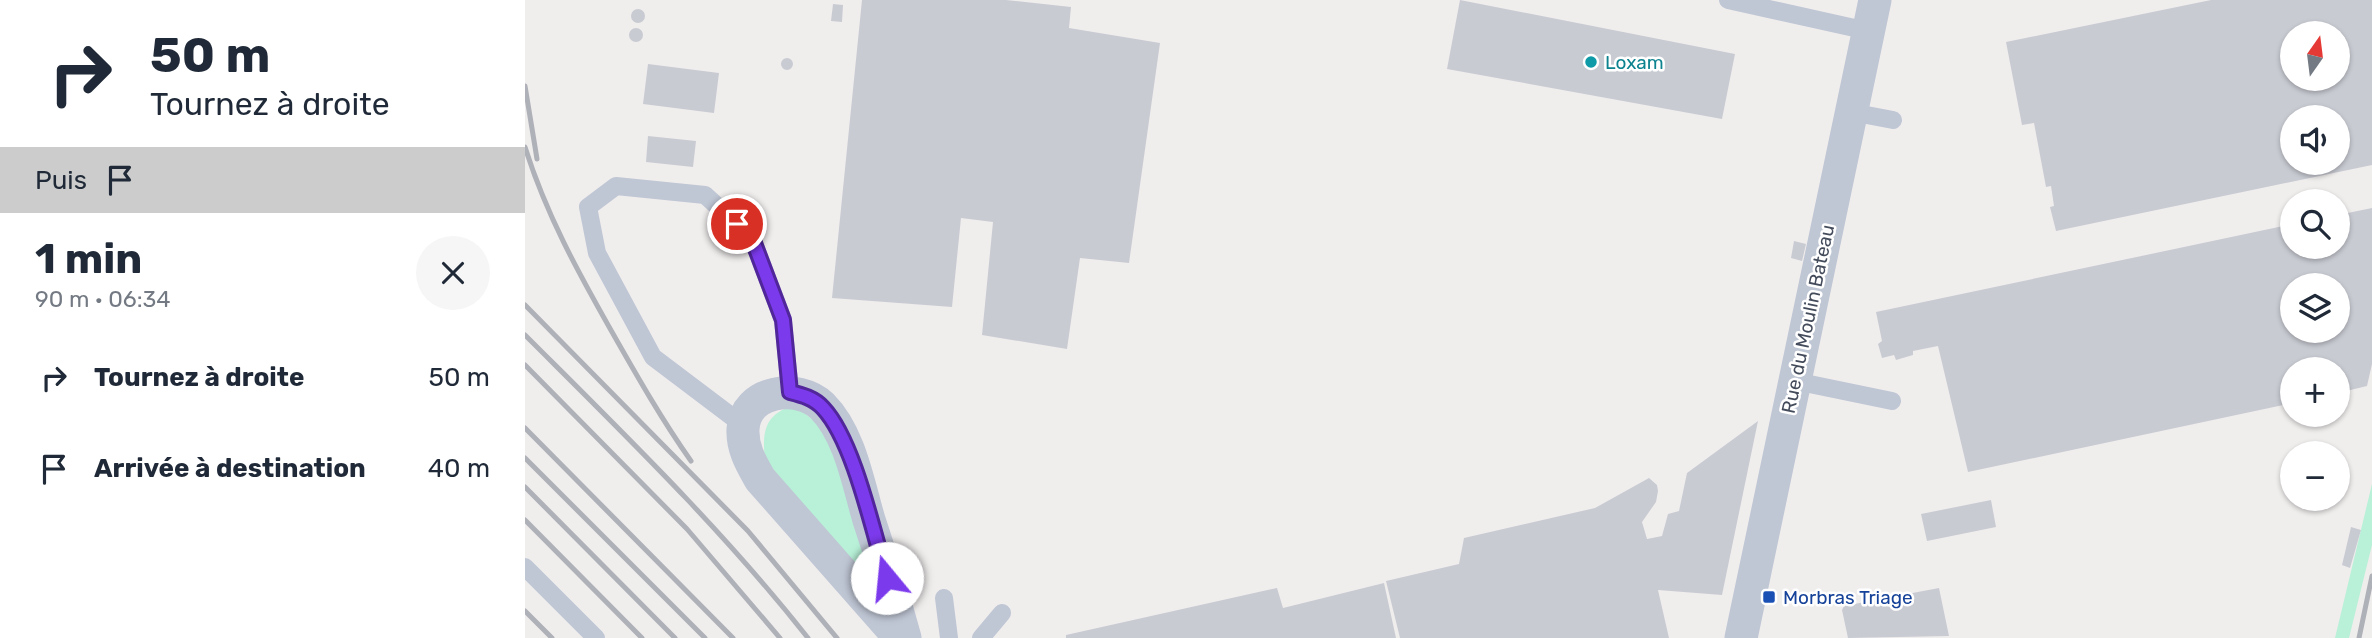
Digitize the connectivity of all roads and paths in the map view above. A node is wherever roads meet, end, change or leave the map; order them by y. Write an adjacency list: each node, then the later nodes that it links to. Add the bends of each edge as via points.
1 (1728, 0): 2 (lane)
2 (1871, 16): 3 (street, Rue du Moulin Bateau)
3 (1851, 112): 4 (lane); 5 (street, Rue du Moulin Bateau)
4 (1893, 120)
5 (1795, 381): 7 (lane); 16 (street, Rue du Moulin Bateau)
6 (790, 392): 8 (street, via 760,401); 8 (lane, via 783,320 752,238 705,195 616,186 588,207 597,253 653,357); 13 (street, via 807,396 822,407 841,433)
7 (1892, 401)
8 (743, 425): 13 (street, via 745,451 760,479)
9 (525, 567): 12 (lane)
10 (944, 598): 14 (lane)
11 (1002, 613): 15 (lane)
12 (596, 638)
13 (903, 638)
14 (949, 638)
15 (981, 638)
16 (1741, 638)

